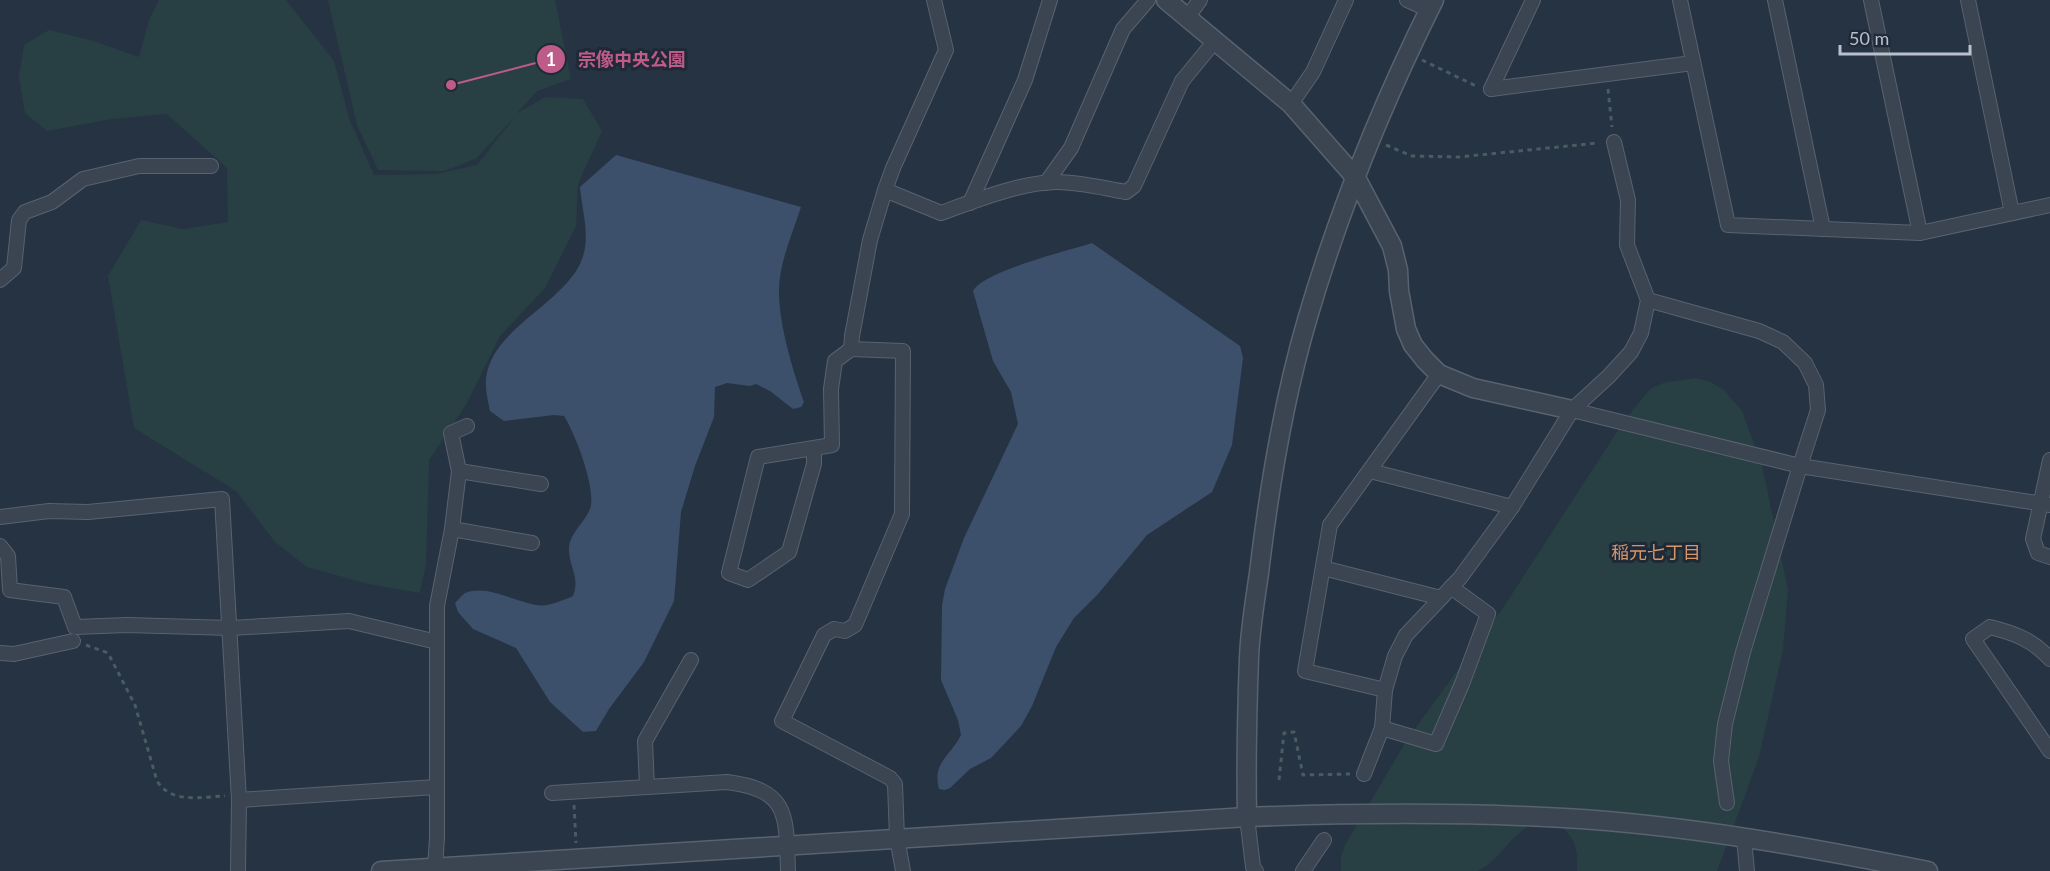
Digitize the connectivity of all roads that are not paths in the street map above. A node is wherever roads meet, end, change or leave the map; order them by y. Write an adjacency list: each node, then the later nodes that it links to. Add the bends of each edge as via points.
1 (934, 0): 22 (street, via 946,50)
2 (1050, 0): 23 (street, via 1025,80)
3 (1148, 0): 21 (street, via 1123,29 1071,148)
4 (1166, 0): 14 (street)
5 (1200, 0): 14 (street)
6 (1346, 0): 17 (street, via 1313,72)
7 (1407, 0): 13 (street)
8 (1533, 0): 16 (street, via 1491,89)
9 (1680, 0): 16 (street)
10 (1775, 0): 26 (street)
11 (1871, 0): 27 (street)
12 (1968, 0): 25 (street)
13 (1431, 5): 20 (street)
14 (1187, 18): 15 (street)
15 (1214, 42): 17 (street); 21 (street, via 1182,81 1134,186 1126,192)
16 (1693, 63): 26 (street, via 1728,225)
17 (1291, 104): 20 (street)
18 (1614, 142): 29 (street, via 1628,200 1627,245)
19 (211, 166): 28 (street, via 139,166 83,179 52,202 25,212 19,220 14,268)
20 (1356, 178): 31 (street, via 1392,246 1402,310 1413,345); 65 (street, via 1306,321 1274,464 1249,656)
21 (1046, 183): 23 (street)
22 (885, 190): 23 (street, via 941,213); 30 (street, via 870,240)
23 (970, 203)
24 (2050, 205): 25 (street)
25 (2012, 213): 27 (street)
26 (1824, 229): 27 (street)
27 (1920, 233)
28 (0, 280)
29 (1648, 300): 32 (street, via 1641,333 1631,352); 36 (street, via 1759,331 1783,342 1805,363 1816,385 1818,410)
30 (851, 350): 34 (street, via 835,362 831,389 832,445); 66 (street, via 903,351 902,513 855,625 845,632 834,629 824,635 782,721 890,778 895,784)
31 (1439, 374): 32 (street, via 1473,388); 38 (street)
32 (1572, 410): 36 (street); 41 (street)
33 (467, 426): 37 (street, via 451,433)
34 (814, 449): 34 (street, via 758,457 729,573 748,579 789,552 814,464)
35 (2050, 460): 40 (street)
36 (1800, 466): 40 (street); 64 (street, via 1725,724 1721,761)
37 (459, 471): 39 (street); 43 (street)
38 (1370, 471): 41 (street); 47 (street, via 1330,525)
39 (541, 484)
40 (2046, 504): 46 (street, via 2033,538 2038,553)
41 (1512, 507): 48 (street)
42 (0, 517): 50 (street, via 222,499)
43 (452, 529): 44 (street); 52 (street, via 436,606)
44 (532, 543)
45 (0, 546): 50 (street, via 8,556 10,590 64,597 75,627)
46 (2050, 557)
47 (1323, 568): 49 (street); 56 (street, via 1305,671)
48 (1451, 586): 49 (street); 57 (street, via 1488,614 1436,744)
49 (1441, 598): 56 (street, via 1406,635)
50 (231, 628): 52 (street, via 349,621); 63 (street)
51 (73, 641): 53 (street, via 14,654)
52 (438, 642): 60 (street)
53 (0, 653)
54 (2050, 659): 58 (street, via 2016,633 1990,627 1973,639)
55 (691, 660): 61 (street, via 645,741)
56 (1385, 690): 57 (street)
57 (1382, 728): 59 (street)
58 (2050, 751)
59 (1364, 774)
60 (436, 787): 63 (street); 70 (street)
61 (647, 787): 62 (street); 69 (street, via 727,782 767,792 778,803 783,816)
62 (552, 793)
63 (239, 798): 71 (street)
64 (1727, 803)
65 (1247, 817): 66 (street); 67 (street, via 1358,813 1566,818); 75 (street)
66 (897, 838): 69 (street); 74 (street)
67 (1744, 838): 77 (street); 78 (street)
68 (1324, 840): 76 (street)
69 (787, 846): 70 (street); 73 (street)
70 (435, 869): 72 (street)
71 (238, 871)
72 (381, 871)
73 (788, 871)
74 (903, 871)
75 (1256, 871)
76 (1303, 871)
77 (1748, 871)
78 (1928, 871)

